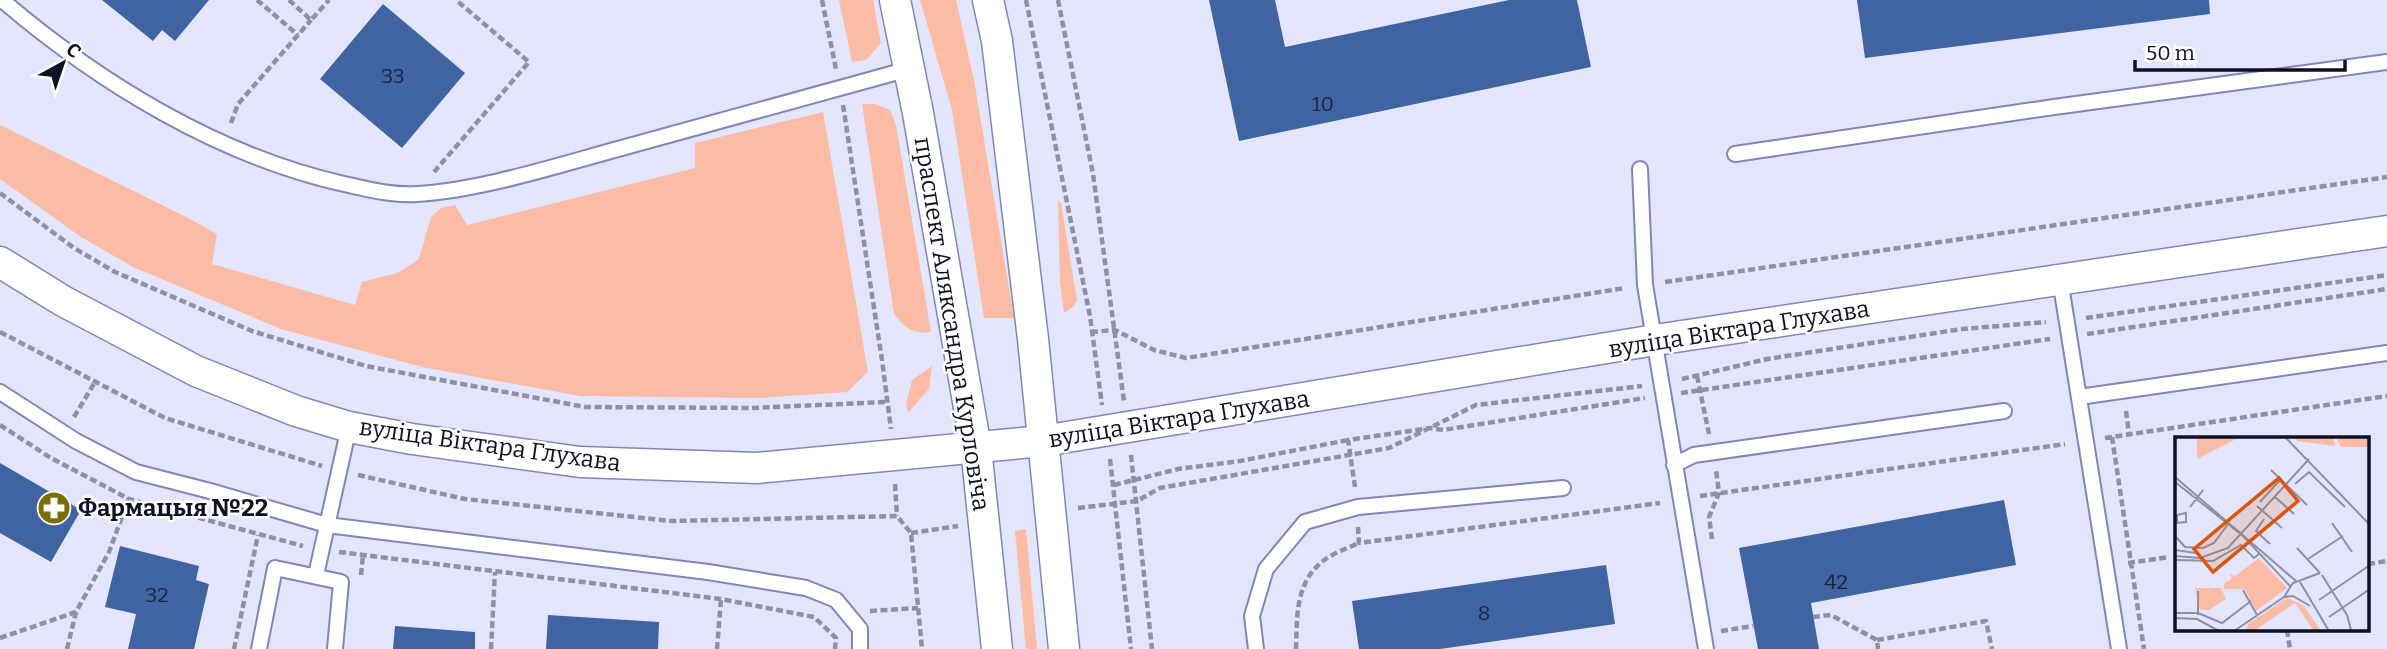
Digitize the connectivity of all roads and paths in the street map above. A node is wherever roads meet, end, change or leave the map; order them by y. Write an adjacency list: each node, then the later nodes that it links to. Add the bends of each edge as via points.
1 (2, 0): 15 (lane, via 89,68 155,108 303,175 376,191 415,195 489,182)
2 (257, 0): 12 (path)
3 (289, 0): 11 (path)
4 (329, 0): 11 (path)
5 (456, 0): 19 (path, via 529,62)
6 (822, 0): 15 (path)
7 (895, 0): 14 (street, праспект Аляксандра Курловіча)
8 (988, 0): 46 (street, via 999,55)
9 (1026, 0): 29 (path, via 1091,332)
10 (1058, 0): 29 (path, via 1093,174)
11 (311, 20): 12 (path)
12 (298, 35): 16 (path, via 238,104 230,127)
13 (2387, 62): 17 (lane)
14 (909, 69): 15 (lane); 48 (street, праспект Аляксандра Курловіча)
15 (840, 87): 38 (path)
16 (219, 122)
17 (1735, 154)
18 (1640, 169): 26 (lane)
19 (432, 175)
20 (2387, 177): 26 (path)
21 (0, 193): 38 (path, via 115,272 252,331 366,366 585,407 752,408)
22 (2387, 231): 25 (street, вуліца Віктара Глухава)
23 (0, 262): 41 (street, вуліца Віктара Глухава, via 196,371)
24 (2387, 275): 28 (path)
25 (2060, 279): 28 (lane); 32 (street, вуліца Віктара Глухава)
26 (1645, 285): 29 (path, via 1186,358 1154,350); 32 (lane)
27 (2387, 289): 31 (path)
28 (2067, 320): 31 (lane); 34 (path, via 1962,329 1793,355)
29 (1115, 330)
30 (0, 332): 50 (path, via 165,418)
31 (2070, 337): 34 (path); 37 (lane)
32 (1655, 340): 34 (lane); 46 (street, вуліца Віктара Глухава)
33 (2387, 353): 37 (lane)
34 (1663, 389): 42 (path, via 1443,430); 42 (path, via 1476,405); 49 (lane)
35 (0, 392): 59 (lane, via 76,441 136,472)
36 (2387, 396): 44 (path)
37 (2079, 397): 47 (lane)
38 (886, 402): 43 (path)
39 (2004, 411): 49 (lane, via 1694,454)
40 (0, 425): 68 (path, via 129,499 109,552)
41 (349, 427): 48 (street, вуліца Віктара Глухава, via 580,462 757,468); 59 (lane)
42 (1430, 428): 56 (path, via 1389,448 1160,488)
43 (891, 430)
44 (2112, 437): 47 (path); 64 (path)
45 (1348, 440): 53 (path, via 1178,469)
46 (1043, 441): 48 (street, вуліца Віктара Глухава); 87 (street)
47 (2086, 441): 61 (path, via 1719,492 1709,517); 65 (lane)
48 (976, 448): 86 (street, праспект Аляксандра Курловіча)
49 (1674, 465): 55 (lane)
50 (330, 468)
51 (353, 474): 58 (path, via 465,499 671,521)
52 (894, 476): 58 (path)
53 (1114, 485)
54 (1563, 488): 90 (lane, via 1357,507 1305,522 1266,569 1252,616)
55 (1681, 500): 57 (path); 76 (lane)
56 (1137, 501): 88 (path, via 1115,504); 89 (path)
57 (1622, 510)
58 (897, 516): 85 (path, via 911,533)
59 (327, 525): 66 (lane); 84 (lane, via 708,572 806,589 836,600 860,629)
60 (258, 535): 78 (path)
61 (1712, 542)
62 (1359, 543): 91 (path, via 1324,561 1304,582)
63 (2169, 558): 64 (path)
64 (2130, 563): 65 (path); 95 (path)
65 (2106, 566): 94 (lane)
66 (316, 575): 79 (lane, via 275,568); 80 (lane, via 341,582)
67 (721, 599): 81 (path, via 495,572); 82 (path); 83 (path, via 814,617 836,638)
68 (76, 612): 73 (path); 77 (path)
69 (1813, 617): 75 (path, via 1831,615)
70 (1722, 618): 72 (path)
71 (1754, 626): 72 (path)
72 (1724, 631): 74 (path); 76 (path)
73 (0, 638)
74 (1726, 640)
75 (1877, 640): 92 (path); 93 (path, via 1986,621)
76 (1704, 642)
77 (67, 649)
78 (234, 649)
79 (259, 649)
80 (335, 649)
81 (491, 649)
82 (717, 649)
83 (835, 649)
84 (860, 649)
85 (922, 649)
86 (997, 649)
87 (1064, 649)
88 (1131, 649)
89 (1152, 649)
90 (1256, 649)
91 (1296, 649)
92 (1878, 649)
93 (1992, 649)
94 (2119, 649)
95 (2144, 649)

